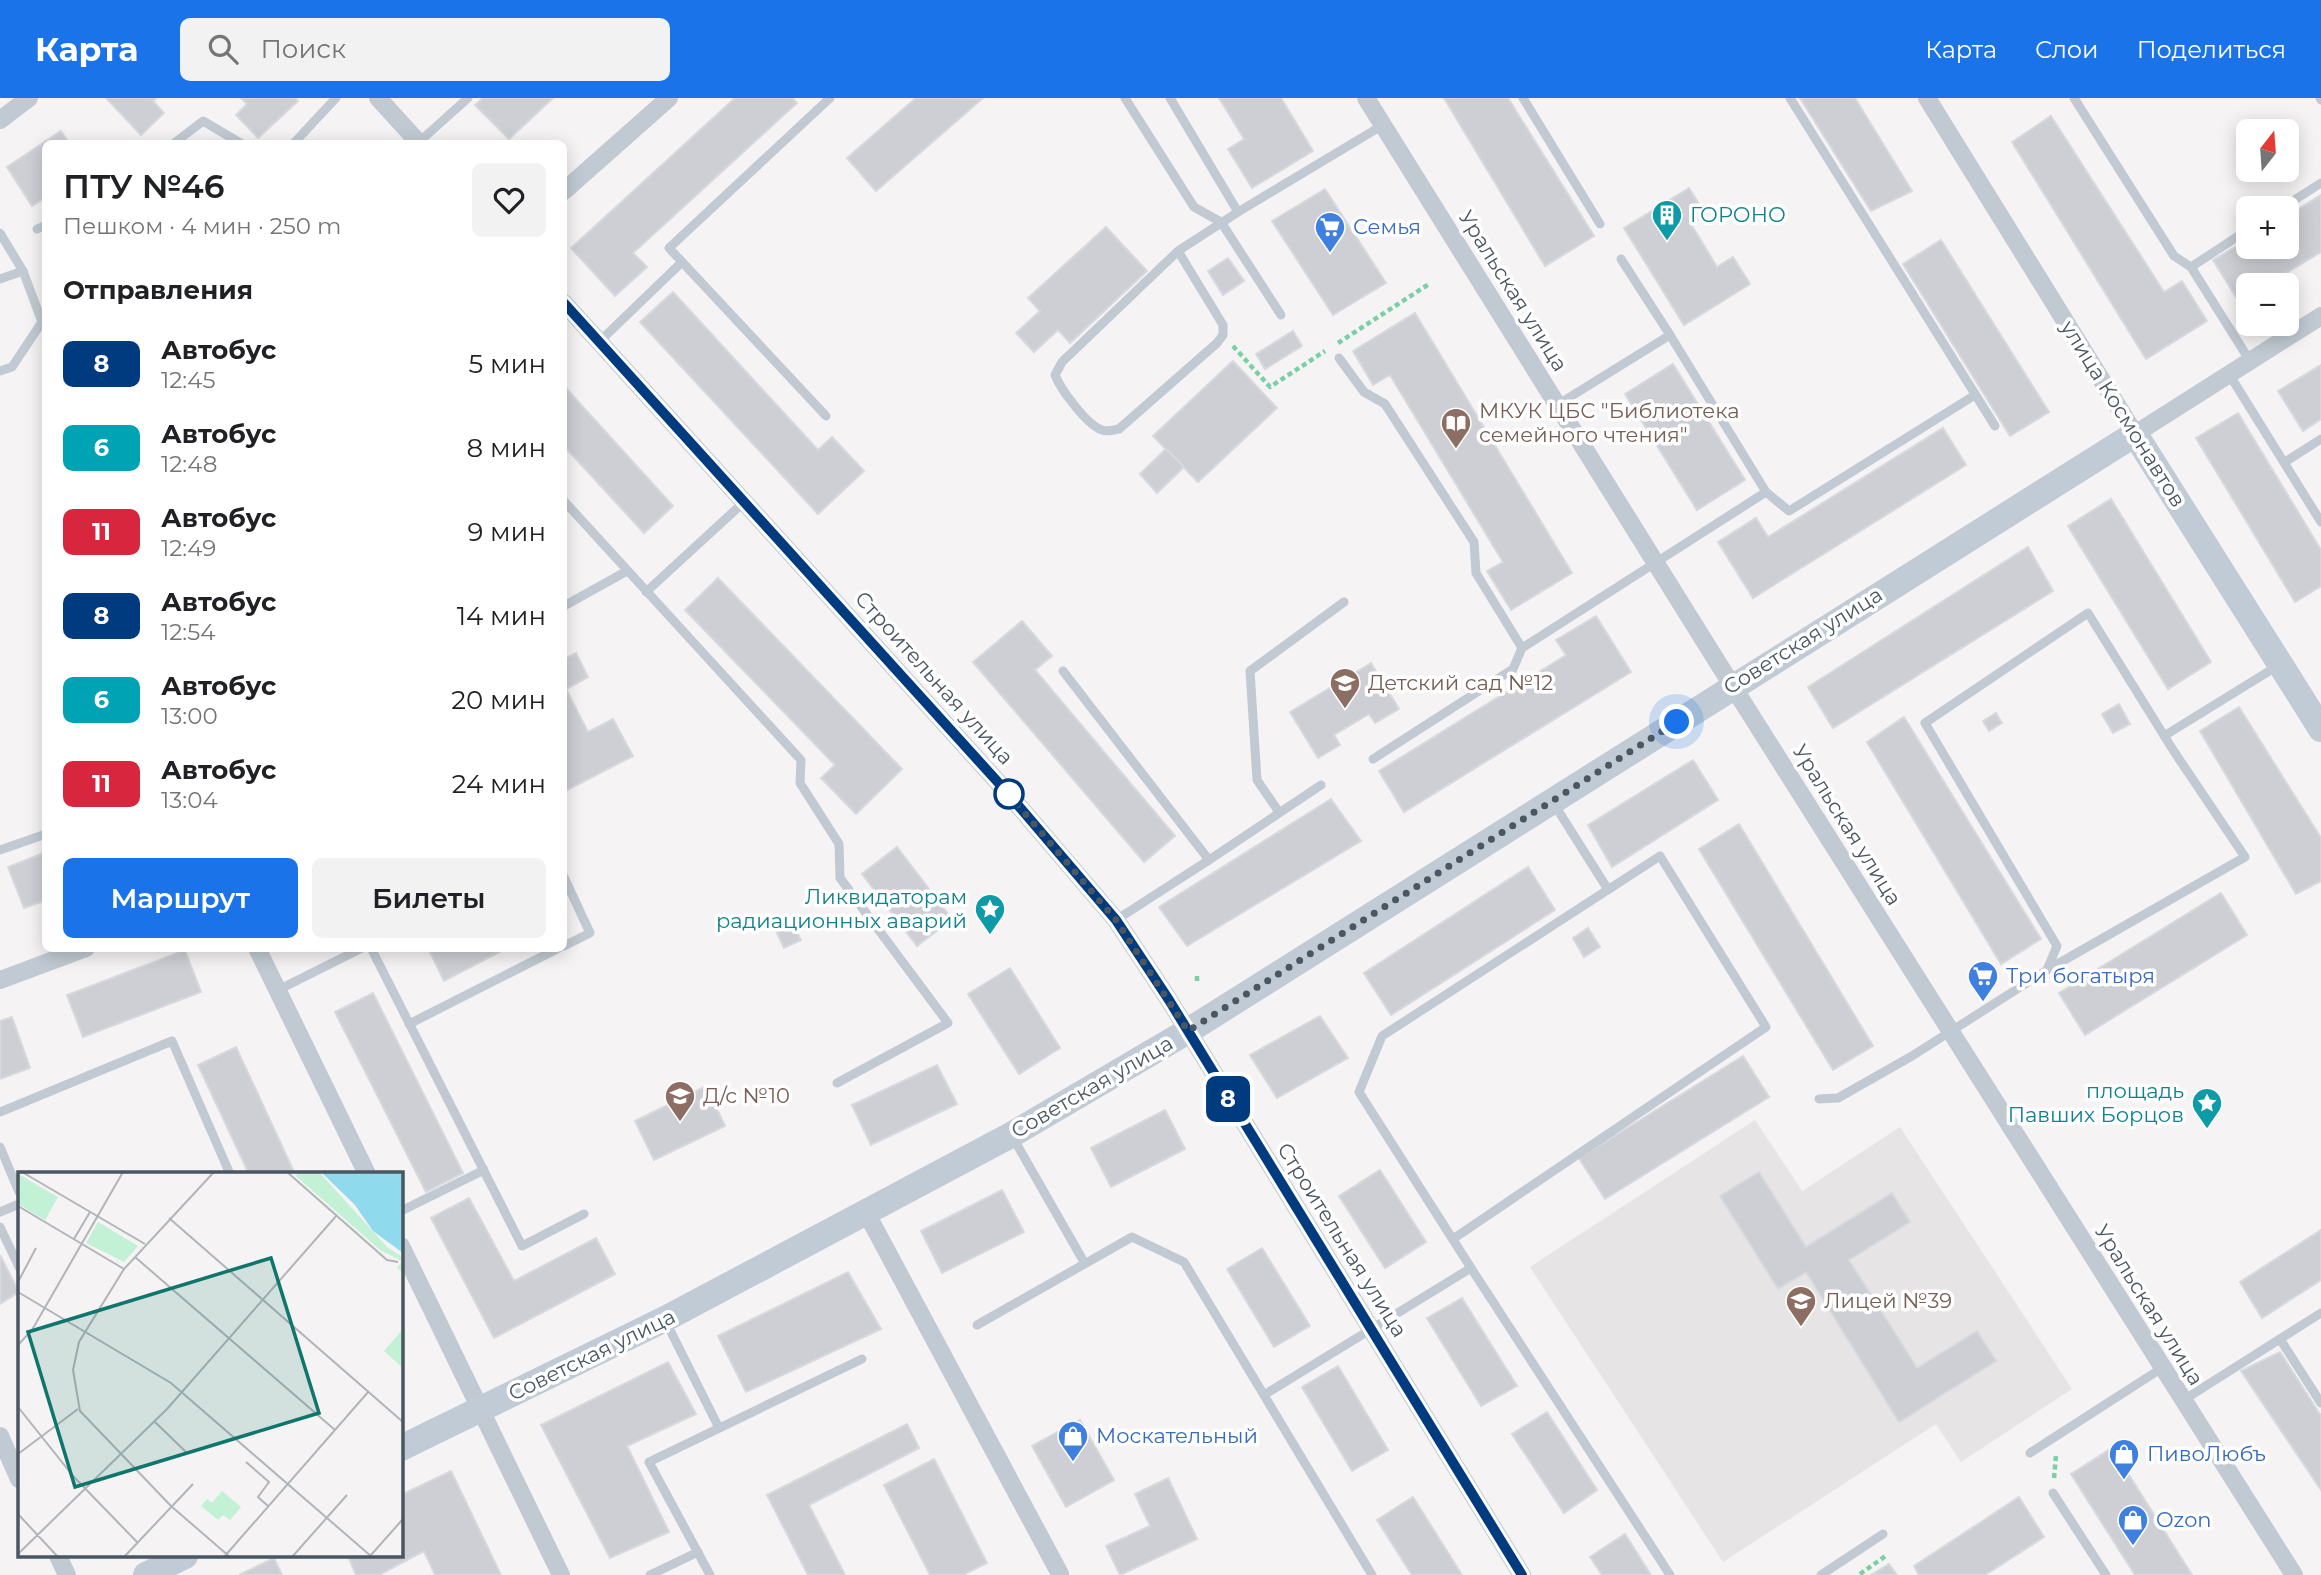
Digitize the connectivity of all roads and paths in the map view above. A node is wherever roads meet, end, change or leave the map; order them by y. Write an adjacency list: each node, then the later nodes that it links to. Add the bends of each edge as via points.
1 (29, 98): 14 (street)
2 (336, 98): 18 (lane)
3 (378, 98): 19 (street)
4 (468, 98): 20 (lane)
5 (669, 98): 22 (street)
6 (830, 98): 31 (lane, via 669,248)
7 (1125, 98): 25 (lane, via 1194,207)
8 (1170, 98): 24 (lane)
9 (1366, 98): 15 (street, Уральская улица)
10 (1523, 98): 26 (lane)
11 (1790, 98): 46 (lane)
12 (1927, 98): 50 (street, улица Космонавтов)
13 (2074, 98): 32 (lane, via 2174,256)
14 (0, 120)
15 (1383, 125): 24 (lane); 47 (street, Уральская улица)
16 (178, 140): 17 (lane, via 203,121)
17 (235, 140)
18 (297, 140)
19 (417, 140)
20 (423, 140)
21 (2321, 183): 23 (lane)
22 (567, 188)
23 (2299, 197)
24 (1238, 212): 25 (lane)
25 (1221, 222): 29 (lane); 37 (lane)
26 (1600, 224)
27 (0, 233): 33 (lane)
28 (2236, 238): 32 (lane)
29 (1178, 251): 39 (lane, via 1223,325); 39 (lane, via 1062,362 1055,375 1060,387 1094,426 1106,431 1119,429)
30 (1621, 259): 40 (lane)
31 (682, 262): 41 (lane); 48 (lane)
32 (2191, 267): 43 (lane)
33 (23, 271): 34 (lane); 44 (lane, via 42,322 12,367)
34 (0, 279)
35 (1429, 284): 39 (path, via 1269,387)
36 (567, 306): 41 (street, Строительная улица)
37 (1281, 315)
38 (2321, 316): 43 (street, Советская улица)
39 (1223, 335)
40 (1670, 335): 47 (lane); 53 (lane)
41 (599, 342): 54 (street, Строительная улица)
42 (1339, 358): 62 (lane, via 1364,392 1385,404 1474,542 1476,573)
43 (2250, 361): 45 (street, Советская улица)
44 (0, 371)
45 (2229, 374): 50 (street, Советская улица); 52 (lane)
46 (1975, 395): 49 (lane); 53 (lane, via 1789,511)
47 (1557, 405): 57 (street, Уральская улица)
48 (826, 416)
49 (1995, 426)
50 (2135, 433): 63 (street, улица Космонавтов); 65 (street, Советская улица)
51 (2321, 439): 52 (lane)
52 (2285, 462): 56 (lane)
53 (1766, 492): 57 (lane)
54 (744, 502): 59 (lane); 77 (street, Строительная улица, via 1005,790)
55 (567, 504): 58 (lane)
56 (2321, 522)
57 (1656, 565): 62 (lane); 65 (street, Уральская улица)
58 (627, 571): 59 (lane); 61 (lane)
59 (646, 592): 92 (lane, via 801,760 800,783 839,844 840,878 948,1023)
60 (1345, 602): 71 (lane, via 1250,671 1257,780)
61 (567, 604)
62 (1522, 648): 68 (lane, via 1513,669)
63 (2280, 664): 66 (street, улица Космонавтов); 67 (lane)
64 (1063, 671): 74 (lane)
65 (1732, 686): 70 (street, Советская улица); 91 (street, Уральская улица)
66 (2321, 729)
67 (2164, 736): 84 (lane, via 2245,857); 84 (lane, via 2088,613 1925,723 2057,946)
68 (1373, 759)
69 (1321, 785): 71 (lane)
70 (1552, 801): 76 (lane); 90 (street, Советская улица)
71 (1279, 812): 74 (lane)
72 (42, 835): 73 (lane)
73 (0, 850)
74 (1209, 860): 77 (lane)
75 (567, 883): 78 (lane, via 590,933)
76 (1607, 888): 107 (lane, via 1382,1036 1359,1092); 107 (lane, via 1660,856 1766,1027)
77 (1116, 920): 90 (street, Строительная улица)
78 (567, 944)
79 (76, 952): 86 (street)
80 (259, 952): 88 (street)
81 (354, 952): 88 (lane)
82 (373, 952): 89 (lane)
83 (551, 952): 89 (lane)
84 (2047, 970): 91 (lane)
85 (1197, 976): 87 (path)
86 (0, 981)
87 (1197, 983)
88 (278, 990): 99 (street)
89 (409, 1024): 97 (lane)
90 (1188, 1031): 95 (street, Советская улица); 115 (street, Строительная улица)
91 (1950, 1031): 93 (lane, via 1838,1098); 118 (street, Уральская улица)
92 (837, 1083)
93 (1819, 1100)
94 (0, 1112): 98 (lane, via 172,1041)
95 (1011, 1135): 105 (street, Советская улица); 109 (lane)
96 (0, 1147): 100 (lane)
97 (484, 1170): 102 (lane); 104 (lane, via 522,1246)
98 (229, 1172)
99 (366, 1172)
100 (18, 1190)
101 (18, 1204): 103 (lane)
102 (402, 1211)
103 (0, 1212)
104 (584, 1214)
105 (867, 1214): 113 (street, Советская улица); 135 (street)
106 (0, 1227): 110 (lane)
107 (1453, 1240): 111 (lane)
108 (402, 1248): 122 (street)
109 (1084, 1262): 114 (lane); 119 (lane, via 1132,1237 1184,1262)
110 (18, 1265)
111 (1471, 1268): 115 (lane); 144 (lane)
112 (2321, 1313): 116 (lane)
113 (665, 1319): 122 (street, Советская улица); 123 (lane)
114 (977, 1325)
115 (1371, 1330): 119 (lane); 143 (street, Строительная улица)
116 (2280, 1339): 120 (lane); 121 (lane)
117 (862, 1359): 123 (lane)
118 (2162, 1368): 120 (street, Уральская улица); 125 (lane)
119 (1264, 1395): 142 (lane)
120 (2182, 1401): 147 (street, Уральская улица)
121 (2321, 1403)
122 (480, 1410): 126 (street, Советская улица); 139 (street)
123 (719, 1428): 131 (lane, via 649,1462)
124 (0, 1436): 128 (street)
125 (2057, 1436): 127 (lane); 129 (path)
126 (402, 1448)
127 (2030, 1453)
128 (18, 1477)
129 (2053, 1493): 146 (lane)
130 (1883, 1534): 145 (lane)
131 (698, 1552): 140 (lane); 141 (lane)
132 (1887, 1555): 136 (path)
133 (59, 1558): 137 (street)
134 (181, 1558): 138 (street)
135 (1060, 1574)
136 (1860, 1574)
137 (67, 1575)
138 (146, 1575)
139 (561, 1575)
140 (650, 1575)
141 (710, 1575)
142 (1372, 1575)
143 (1522, 1575)
144 (1670, 1575)
145 (1821, 1575)
146 (2106, 1575)
147 (2294, 1575)

